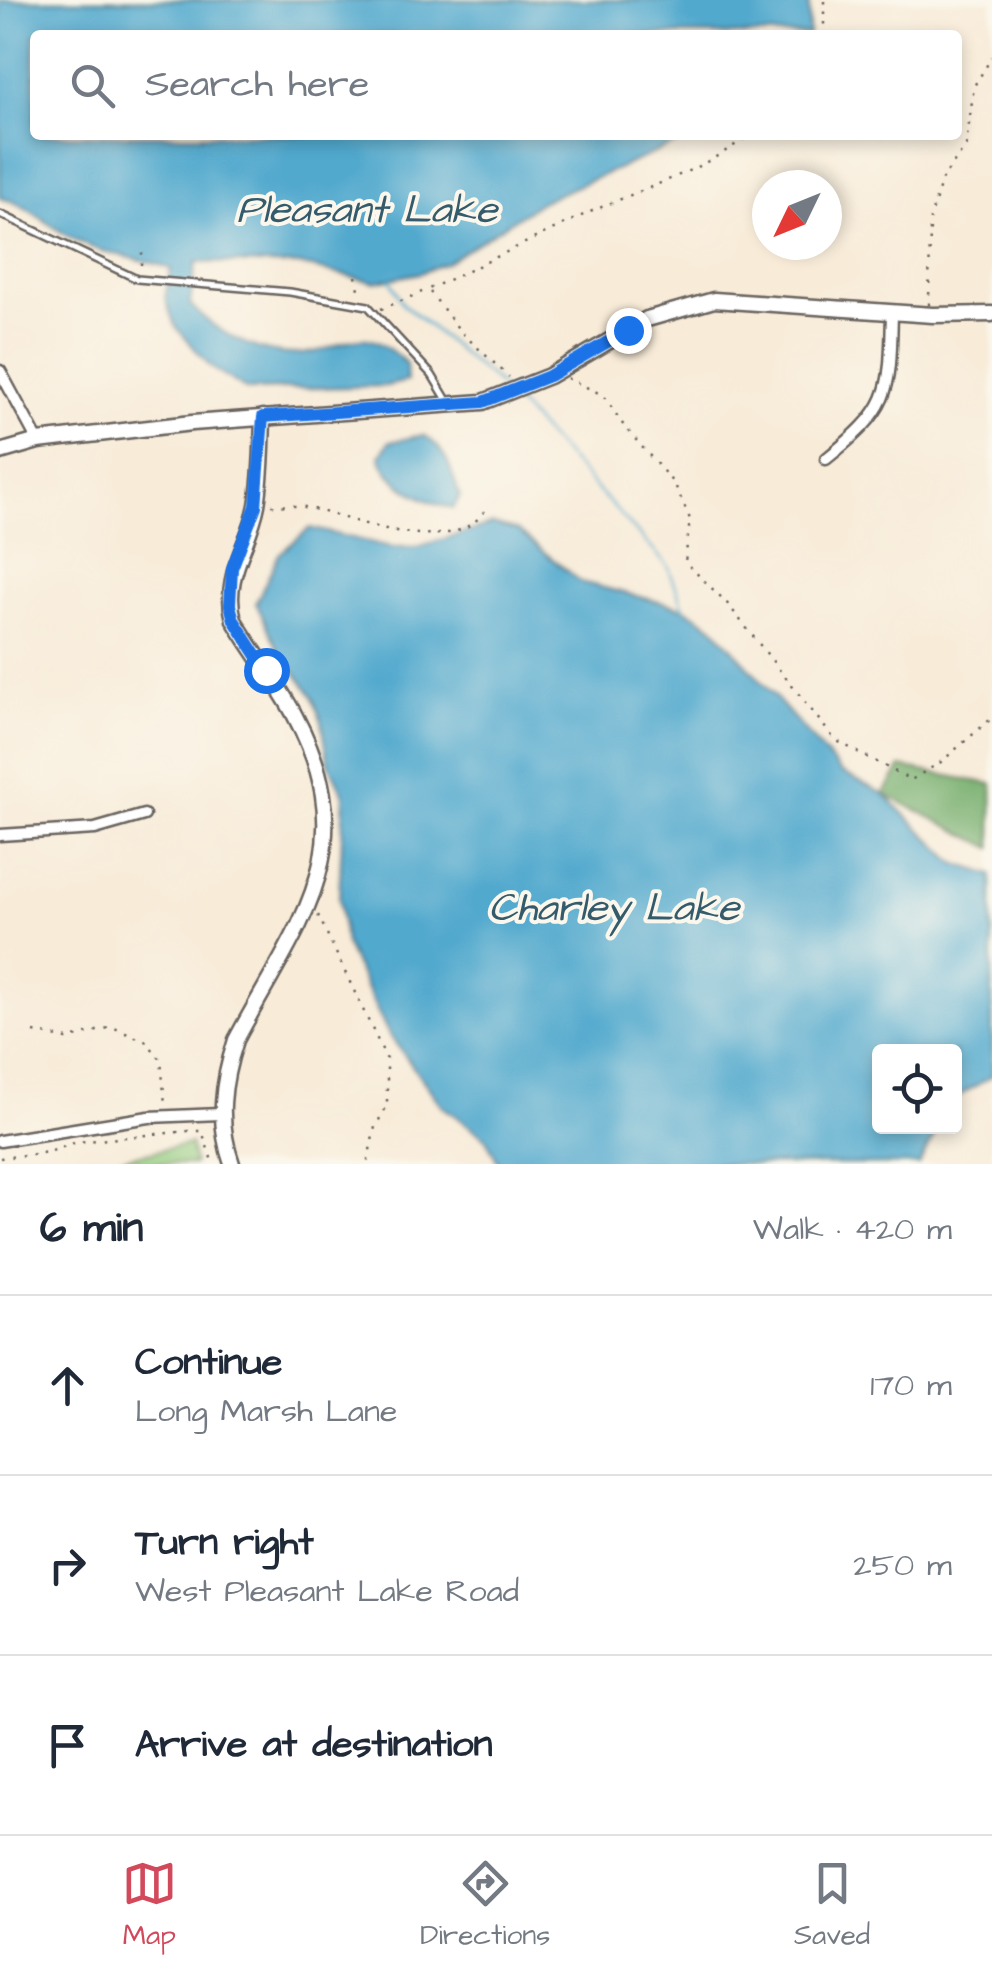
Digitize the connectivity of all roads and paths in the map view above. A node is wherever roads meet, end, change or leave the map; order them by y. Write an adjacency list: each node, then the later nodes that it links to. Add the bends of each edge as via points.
1 (824, 0): 2 (path)
2 (824, 30)
3 (992, 56): 13 (path, via 974,86 966,146 942,179 930,219)
4 (741, 140): 10 (path, via 691,173 610,203)
5 (0, 214): 11 (lane, via 137,279 290,292)
6 (142, 254): 7 (path)
7 (141, 265)
8 (356, 276): 9 (path)
9 (359, 289)
10 (429, 290): 11 (path); 17 (path)
11 (374, 312): 18 (lane)
12 (892, 312): 13 (street); 16 (street, via 736,299 692,304 647,320); 22 (street, via 884,400 868,425)
13 (928, 314): 14 (street)
14 (992, 314)
15 (0, 371): 20 (street)
16 (554, 373): 17 (street); 25 (path, via 604,395 675,485 690,519 686,562 738,616 835,740 910,780)
17 (519, 389): 18 (street)
18 (452, 407): 19 (street)
19 (263, 417): 20 (street); 23 (street)
20 (38, 441): 21 (street)
21 (0, 452)
22 (826, 459)
23 (257, 504): 24 (path, via 306,507 419,537 469,526 482,519); 28 (street, via 232,568 230,605 295,716 326,790 327,850)
24 (488, 504)
25 (992, 718)
26 (144, 815): 27 (street, via 95,830)
27 (0, 834)
28 (310, 900): 30 (street, via 236,1040); 36 (path, via 387,1060 387,1106)
29 (34, 1032): 31 (path, via 67,1039 112,1027 147,1042 161,1060)
30 (220, 1114): 31 (street); 35 (street)
31 (167, 1116): 32 (street)
32 (0, 1141)
33 (0, 1158): 34 (path, via 78,1142 202,1131)
34 (212, 1164)
35 (232, 1164)
36 (367, 1164)

